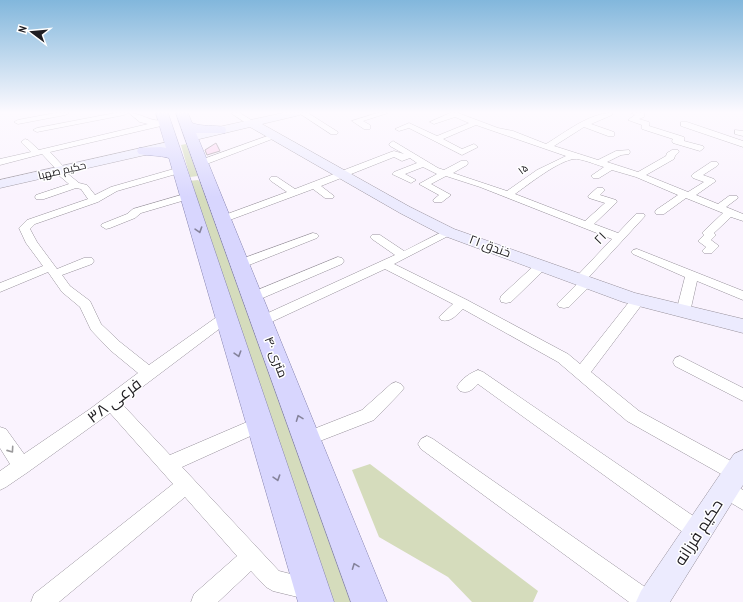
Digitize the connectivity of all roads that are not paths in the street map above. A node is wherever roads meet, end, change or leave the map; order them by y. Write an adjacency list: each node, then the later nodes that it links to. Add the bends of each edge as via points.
1 (158, 141): 17 (main road)
2 (164, 141): 13 (main road)
3 (202, 141): 13 (main road)
4 (228, 141): 13 (street)
5 (285, 141): 31 (street, ۲۱ خندق)
6 (440, 141): 15 (street, via 462,152)
7 (534, 141): 14 (street)
8 (555, 141): 14 (street)
9 (676, 141): 16 (street)
10 (25, 142): 18 (street)
11 (78, 143): 13 (street); 18 (street)
12 (393, 144): 21 (street)
13 (181, 146): 17 (main road, via 161,151); 47 (street); 54 (main road, ۴۰ متری); 56 (street, via 136,211 131,216); 80 (main road, one-way to 80)
14 (547, 146): 22 (street)
15 (474, 147)
16 (700, 148)
17 (143, 149): 29 (street, حکیم صهبا)
18 (40, 152): 23 (street); 29 (street)
19 (626, 152): 24 (street)
20 (675, 152): 32 (street, via 670,155 671,157)
21 (411, 154): 26 (street); 31 (street, via 402,158 394,154)
22 (576, 155): 24 (street); 42 (street, ۱۵, via 543,169)
23 (0, 159)
24 (600, 162): 28 (street)
25 (464, 163): 30 (street)
26 (424, 164): 30 (street); 35 (street, via 397,174)
27 (714, 164): 43 (street, via 696,176 711,181)
28 (612, 166): 32 (street); 33 (street)
29 (59, 169): 36 (street, حکیم صهبا); 37 (street, حکیم صهبا); 38 (street)
30 (443, 173): 42 (street); 48 (street, via 424,184 446,195)
31 (343, 175): 39 (street); 57 (street, ۲۱ خندق)
32 (639, 175): 43 (street)
33 (596, 176)
34 (274, 179): 41 (street)
35 (411, 180)
36 (0, 181)
37 (0, 184)
38 (76, 185): 45 (street); 47 (street, via 84,187)
39 (314, 186): 41 (street); 44 (street)
40 (600, 190): 55 (street, via 593,196 612,202)
41 (294, 193): 54 (street)
42 (508, 195): 55 (street)
43 (686, 195): 49 (street); 50 (street)
44 (329, 196)
45 (40, 197)
46 (733, 198): 49 (street)
47 (94, 200): 69 (street, via 31,222 24,228)
48 (438, 200)
49 (718, 208): 51 (street)
50 (660, 212)
51 (730, 212): 53 (street); 61 (street, via 708,232 710,235 704,241 713,246)
52 (640, 216): 60 (street, ۲۱)
53 (743, 218)
54 (223, 219): 66 (main road, ۴۰ متری)
55 (586, 225): 60 (street)
56 (106, 226)
57 (448, 232): 63 (street); 68 (street, ۲۱ خندق)
58 (313, 236): 66 (street)
59 (376, 237): 63 (street)
60 (620, 238): 71 (street, ۲۱)
61 (708, 251)
62 (637, 252): 70 (street)
63 (403, 256): 67 (street)
64 (88, 261): 69 (street)
65 (338, 261): 74 (street)
66 (240, 264): 74 (main road, ۴۰ متری)
67 (384, 264): 77 (street); 82 (street)
68 (542, 265): 71 (street, ۲۱ خندق); 75 (street)
69 (52, 271): 72 (street); 85 (street, via 66,289 85,304 96,327)
70 (692, 275): 73 (street); 79 (street)
71 (583, 281): 76 (street, ۲۱ خندق); 78 (street, ۲۱)
72 (0, 288)
73 (743, 296)
74 (253, 297): 82 (main road, ۴۰ متری)
75 (506, 299)
76 (638, 300): 79 (street, ۲۱ خندق); 86 (street)
77 (462, 303): 81 (street); 86 (street, via 563,358)
78 (564, 304)
79 (683, 312): 83 (street, ۲۱ خندق)
80 (226, 317): 85 (street, فرعی ۳۸); 91 (main road, one-way to 91)
81 (446, 317)
82 (262, 321): 93 (main road, ۴۰ متری, one-way to 82)
83 (743, 326)
84 (680, 362): 89 (street)
85 (149, 373): 90 (street, فرعی ۳۸)
86 (582, 373): 98 (street, via 633,416)
87 (465, 387): 100 (street, via 478,376)
88 (396, 388): 93 (street, via 368,415)
89 (743, 395)
90 (111, 402): 95 (street); 96 (street, فرعی ۳۸)
91 (260, 424): 95 (street); 102 (main road, one-way to 102)
92 (0, 434): 96 (street, one-way to 96)
93 (307, 438): 105 (main road, ۴۰ متری, one-way to 93)
94 (427, 444): 106 (street)
95 (168, 465): 99 (street)
96 (22, 466): 97 (street, فرعی ۳۸)
97 (0, 481)
98 (737, 481): 100 (street, حکیم فرزانه)
99 (186, 485): 101 (street); 103 (street)
100 (698, 531): 107 (street, حکیم فرزانه)
101 (251, 557): 102 (street, via 272,580); 104 (street)
102 (316, 598)
103 (42, 602)
104 (202, 602)
105 (369, 602)
106 (647, 602)
107 (652, 602)

